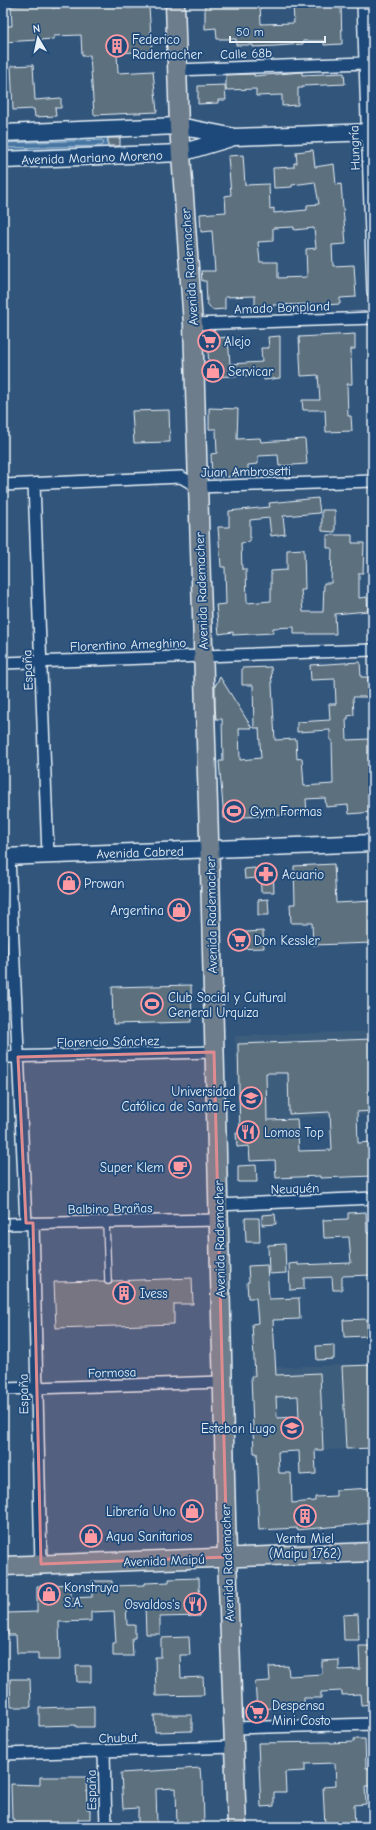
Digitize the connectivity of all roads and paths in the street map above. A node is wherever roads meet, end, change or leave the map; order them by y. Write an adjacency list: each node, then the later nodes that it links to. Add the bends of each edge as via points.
1 (175, 3): 4 (main road, Avenida Rademacher)
2 (363, 3): 3 (street, Hungría)
3 (365, 63): 4 (street, Calle 68b); 6 (street, Hungría)
4 (176, 70): 5 (main road, Avenida Rademacher)
5 (179, 126): 7 (main road); 8 (main road); 9 (main road, Avenida Rademacher)
6 (370, 132): 8 (main road); 11 (street, Hungría)
7 (3, 133)
8 (235, 137): 9 (main road, Avenida Mariano Moreno)
9 (181, 154): 10 (main road, Avenida Mariano Moreno); 13 (main road, Avenida Rademacher)
10 (3, 160)
11 (373, 292)
12 (373, 318): 13 (street, Amado Bonpland)
13 (193, 324): 17 (main road, Avenida Rademacher)
14 (373, 481): 17 (street, Juan Ambrosetti)
15 (34, 484): 16 (street, Juan Ambrosetti); 17 (street, Juan Ambrosetti, via 182,477); 20 (street, España)
16 (3, 485)
17 (198, 487): 19 (main road, Avenida Rademacher)
18 (373, 650): 19 (street, Florentino Ameghino)
19 (203, 656): 20 (street, Florentino Ameghino); 23 (main road, Avenida Rademacher)
20 (41, 661): 21 (street, Florentino Ameghino); 24 (street, España)
21 (3, 663)
22 (373, 843): 23 (main road, Avenida Cabred)
23 (209, 849): 24 (main road, Avenida Cabred); 26 (main road, Avenida Rademacher)
24 (48, 855): 25 (main road, Avenida Cabred)
25 (6, 857): 27 (street, España)
26 (214, 1052): 27 (street, Florencio Sánchez); 30 (main road, Avenida Rademacher)
27 (18, 1056): 28 (street, Florencio Sánchez); 32 (street, España)
28 (3, 1057)
29 (373, 1198): 30 (street, Neuquén)
30 (218, 1212): 31 (street, Balbino Brañas); 35 (main road, Avenida Rademacher)
31 (106, 1222): 32 (street, Balbino Brañas); 34 (lane)
32 (29, 1223): 33 (street, Balbino Brañas); 36 (street, España)
33 (3, 1224)
34 (108, 1281)
35 (222, 1382): 36 (street, Formosa); 39 (main road, Avenida Rademacher)
36 (37, 1388): 37 (street, Formosa); 40 (street, España)
37 (3, 1389)
38 (373, 1552): 39 (main road, Avenida Maipú)
39 (227, 1558): 40 (main road, Avenida Maipú); 43 (main road, Avenida Rademacher)
40 (42, 1564): 41 (main road, Avenida Maipú)
41 (3, 1566)
42 (373, 1724): 43 (street)
43 (233, 1728): 44 (main road, Avenida Rademacher)
44 (234, 1747): 45 (street, Chubut); 48 (main road, Avenida Rademacher)
45 (104, 1752): 46 (street, Chubut); 47 (street, España)
46 (3, 1754)
47 (106, 1827)
48 (237, 1827)

